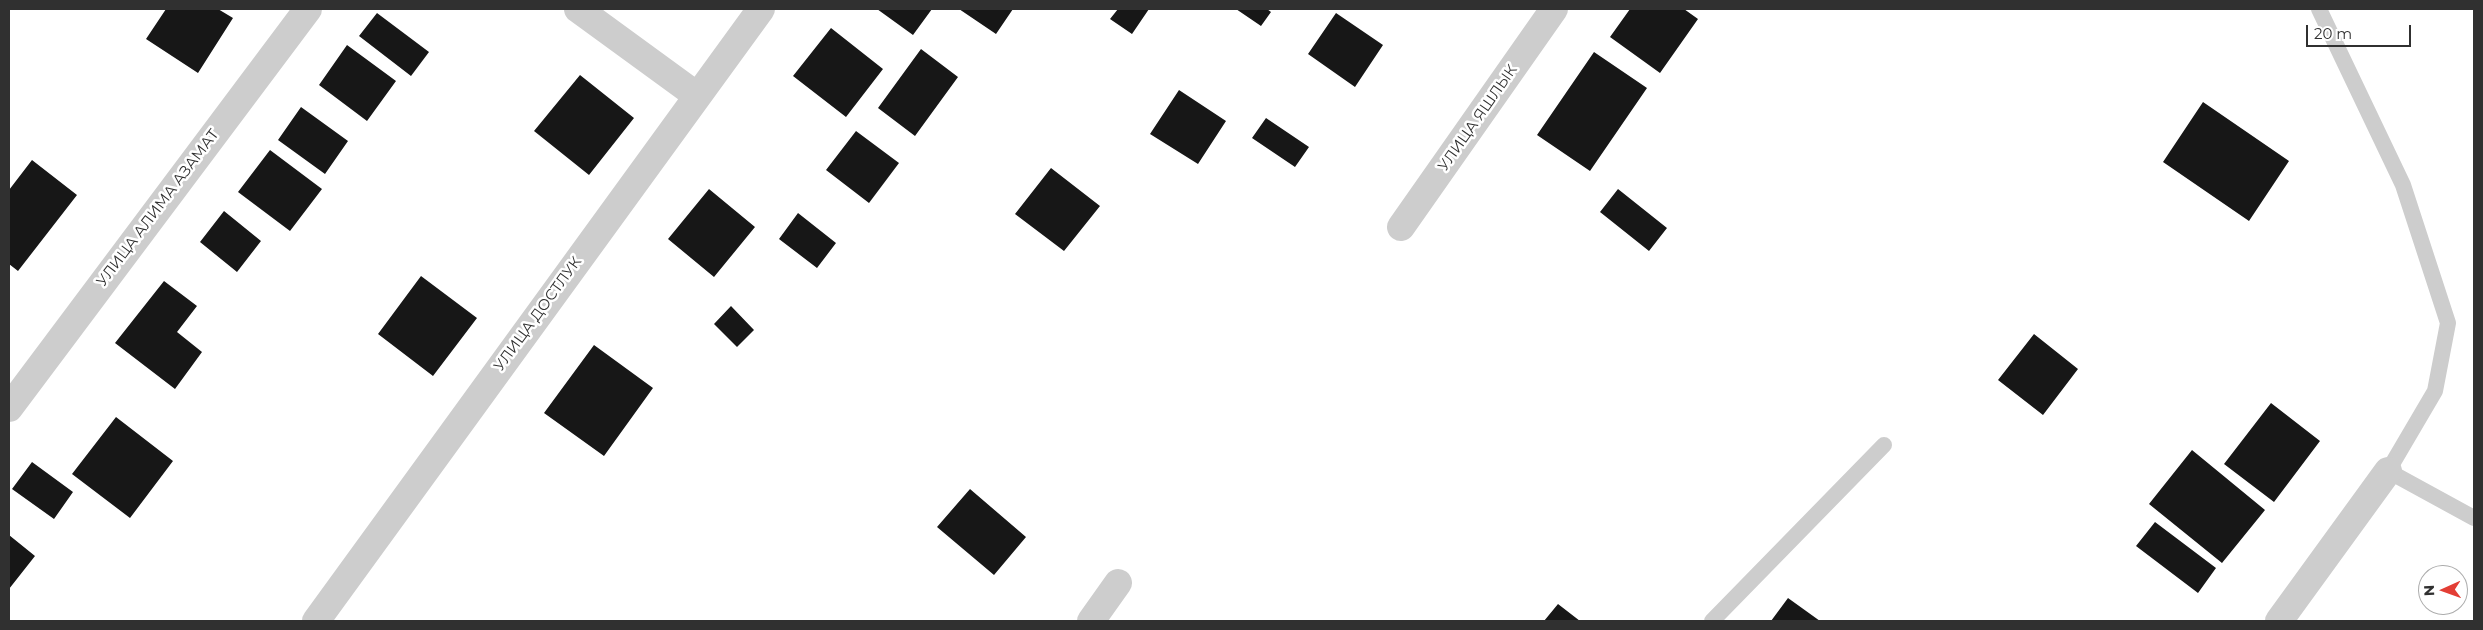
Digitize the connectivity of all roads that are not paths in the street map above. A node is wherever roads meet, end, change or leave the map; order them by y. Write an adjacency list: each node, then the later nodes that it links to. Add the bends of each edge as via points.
1 (308, 9): 8 (street, УЛИЦА АЛИМА АЗАМАТ)
2 (578, 9): 6 (street)
3 (761, 9): 6 (street, УЛИЦА ДОСТЛУК)
4 (1554, 9): 7 (street, УЛИЦА ЯШЛЫК)
5 (2319, 9): 10 (lane, via 2403,185 2448,323 2436,391)
6 (696, 95): 13 (street, УЛИЦА ДОСТЛУК)
7 (1401, 227)
8 (9, 408)
9 (1884, 445): 15 (lane)
10 (2388, 471): 11 (lane); 16 (street)
11 (2474, 518)
12 (1118, 582): 14 (street)
13 (316, 621)
14 (1091, 621)
15 (1712, 621)
16 (2279, 621)

